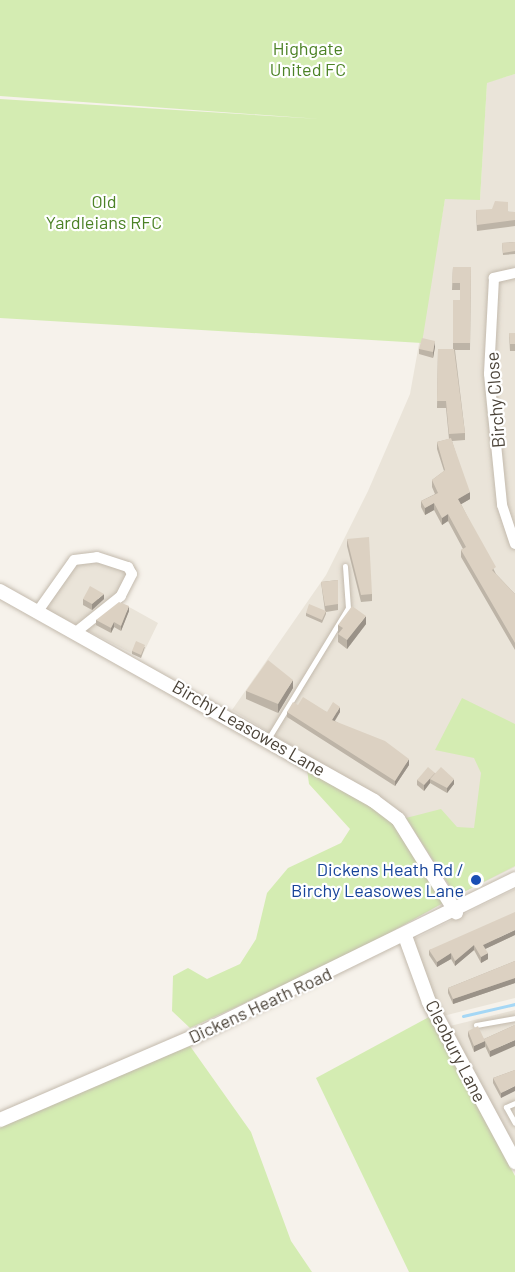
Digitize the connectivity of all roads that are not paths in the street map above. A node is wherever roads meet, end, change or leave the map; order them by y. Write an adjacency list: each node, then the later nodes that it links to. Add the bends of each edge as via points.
1 (515, 273): 2 (street, Birchy Close, via 494,278 489,374 502,505)
2 (515, 544)
3 (345, 566): 7 (lane, via 348,608)
4 (0, 591): 5 (street, Birchy Leasowes Lane)
5 (38, 611): 6 (street, Birchy Leasowes Lane); 6 (street, via 74,560 97,557 128,567 132,574 121,596)
6 (76, 632): 7 (street, Birchy Leasowes Lane)
7 (268, 739): 9 (street, Birchy Leasowes Lane, via 398,819)
8 (515, 879): 9 (street, Dickens Heath Road)
9 (456, 912): 10 (street, Dickens Heath Road)
10 (405, 936): 14 (street, Dickens Heath Road); 16 (street, Cleobury Lane, via 429,1002)
11 (515, 1018): 12 (lane)
12 (476, 1025)
13 (515, 1103): 15 (lane, via 506,1107)
14 (0, 1120)
15 (515, 1123)
16 (515, 1162)

